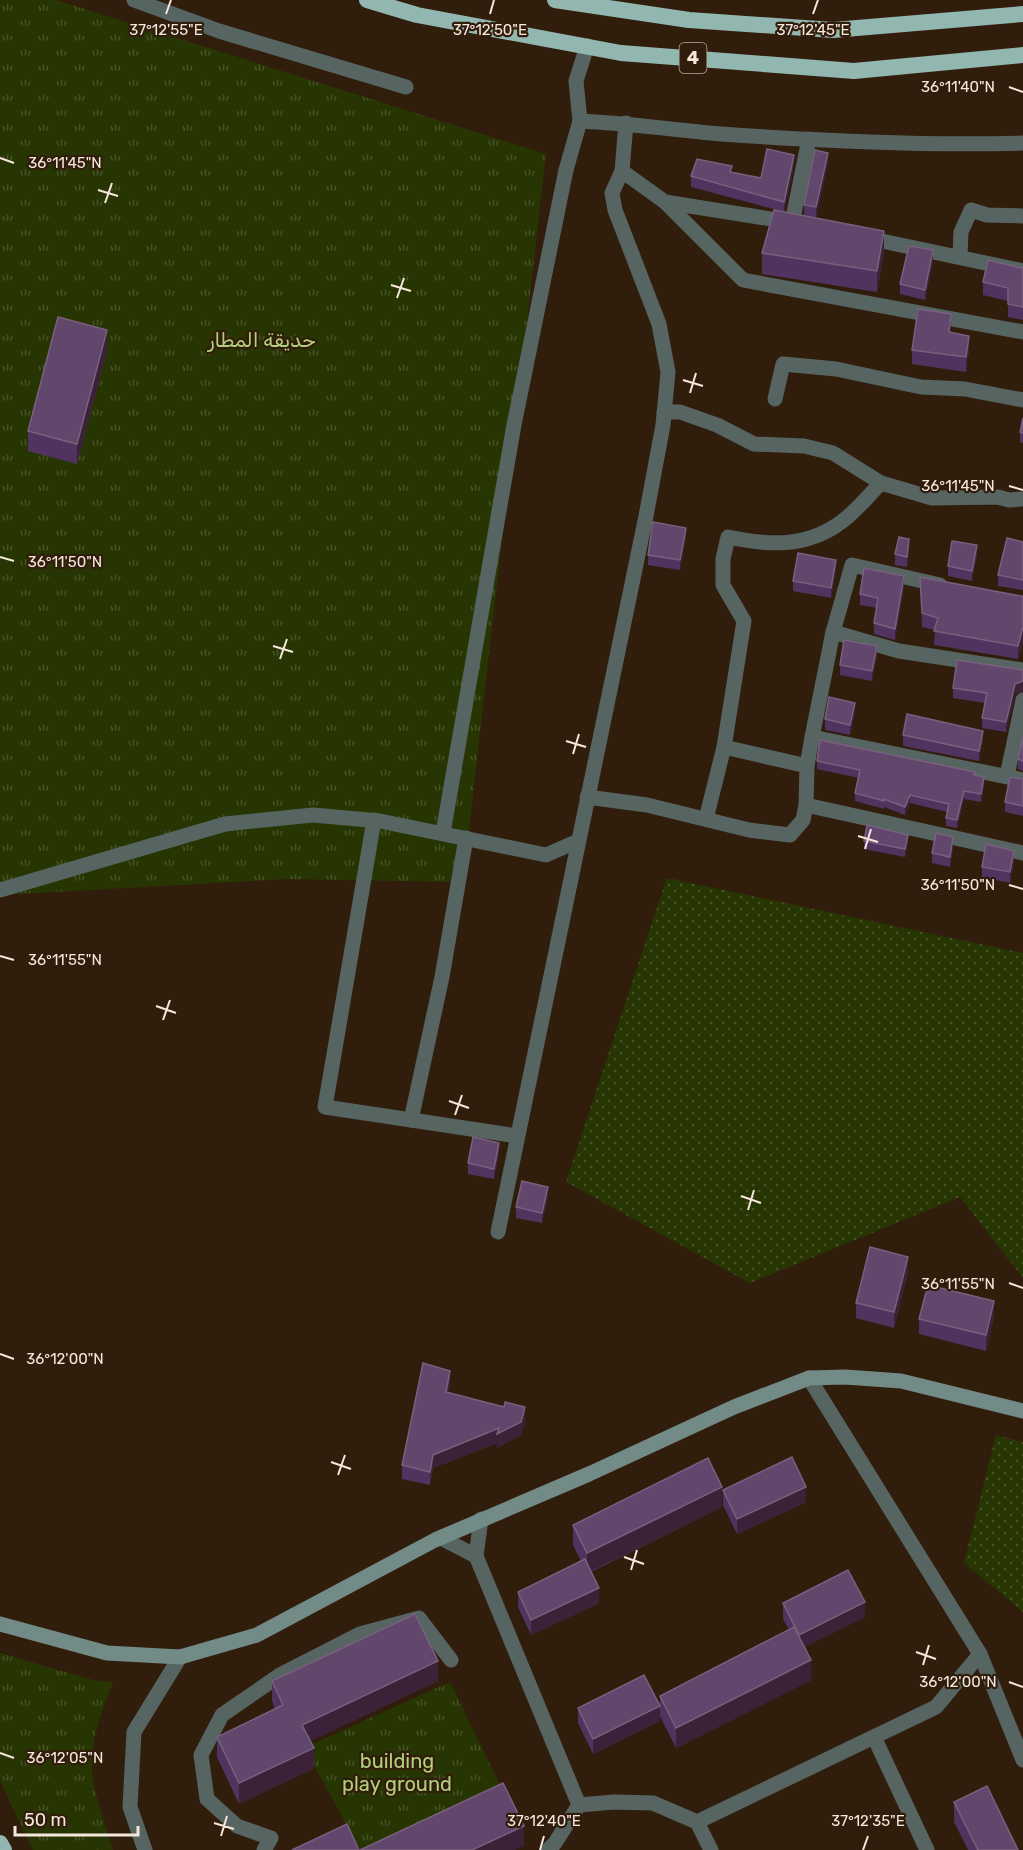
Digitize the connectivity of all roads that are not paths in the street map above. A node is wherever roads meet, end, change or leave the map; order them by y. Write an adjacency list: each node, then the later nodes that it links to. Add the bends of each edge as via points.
1 (134, 0): 8 (street, via 219,31)
2 (367, 0): 6 (highway, 4, via 417,15)
3 (555, 0): 4 (highway, 4)
4 (634, 6): 5 (highway, 4, via 689,20 833,30)
5 (1023, 14)
6 (587, 46): 7 (highway, 4, via 621,53 854,70); 9 (street, via 576,81)
7 (1023, 55)
8 (406, 87)
9 (580, 121): 10 (street); 38 (street, via 566,170 514,425)
10 (626, 123): 11 (street); 13 (street)
11 (809, 139): 12 (street, via 946,145); 14 (street, via 798,224)
12 (1023, 143)
13 (622, 171): 14 (street); 22 (street, via 612,193 659,324 668,372)
14 (665, 202): 19 (street, via 743,280)
15 (1023, 216): 17 (street, via 987,215 971,210 961,232)
16 (848, 234): 17 (street)
17 (960, 256): 18 (street)
18 (1023, 271)
19 (1023, 332)
20 (774, 399): 21 (street, via 783,364)
21 (1023, 400)
22 (664, 412): 23 (street, via 680,412 717,425 754,444 804,446 833,453); 34 (street)
23 (881, 483): 24 (street, via 932,498); 30 (street, via 837,525 802,542 754,542 728,537 723,585 744,621)
24 (1023, 499)
25 (950, 587): 26 (street, via 852,565)
26 (833, 632): 27 (street, via 899,651); 29 (street)
27 (1023, 670)
28 (1023, 700): 32 (street)
29 (812, 737): 31 (street); 32 (street)
30 (724, 747): 31 (street); 36 (street)
31 (807, 766): 35 (street)
32 (1007, 776): 33 (street)
33 (1023, 780)
34 (587, 797): 36 (street, via 647,805); 40 (street)
35 (806, 805): 36 (street, via 802,820 790,835); 41 (street)
36 (706, 819)
37 (374, 820): 38 (street); 42 (street, via 313,815 225,824); 43 (street, via 325,1107)
38 (443, 833): 39 (street)
39 (466, 838): 40 (street, via 546,855); 43 (street)
40 (578, 842): 44 (street)
41 (1023, 854)
42 (0, 890)
43 (411, 1120): 44 (street)
44 (518, 1136): 45 (street)
45 (498, 1232)
46 (808, 1378): 47 (main road, via 902,1381); 48 (main road); 52 (street)
47 (1023, 1411)
48 (481, 1519): 49 (main road); 50 (street)
49 (441, 1538): 50 (street); 53 (main road, via 257,1635)
50 (476, 1556): 57 (street)
51 (0, 1624): 53 (main road, via 107,1653)
52 (980, 1654): 55 (street, via 936,1707); 56 (street)
53 (180, 1657): 61 (street, via 134,1732 130,1806)
54 (451, 1660): 62 (street, via 419,1618 360,1634 280,1675 222,1716 201,1755 207,1798 237,1826 271,1838)
55 (874, 1737): 58 (street); 65 (street)
56 (1023, 1760)
57 (579, 1805): 58 (street, via 653,1803); 63 (street)
58 (697, 1822): 64 (street)
59 (0, 1843): 60 (highway)
60 (4, 1850)
61 (145, 1850)
62 (264, 1850)
63 (548, 1850)
64 (711, 1850)
65 (927, 1850)

